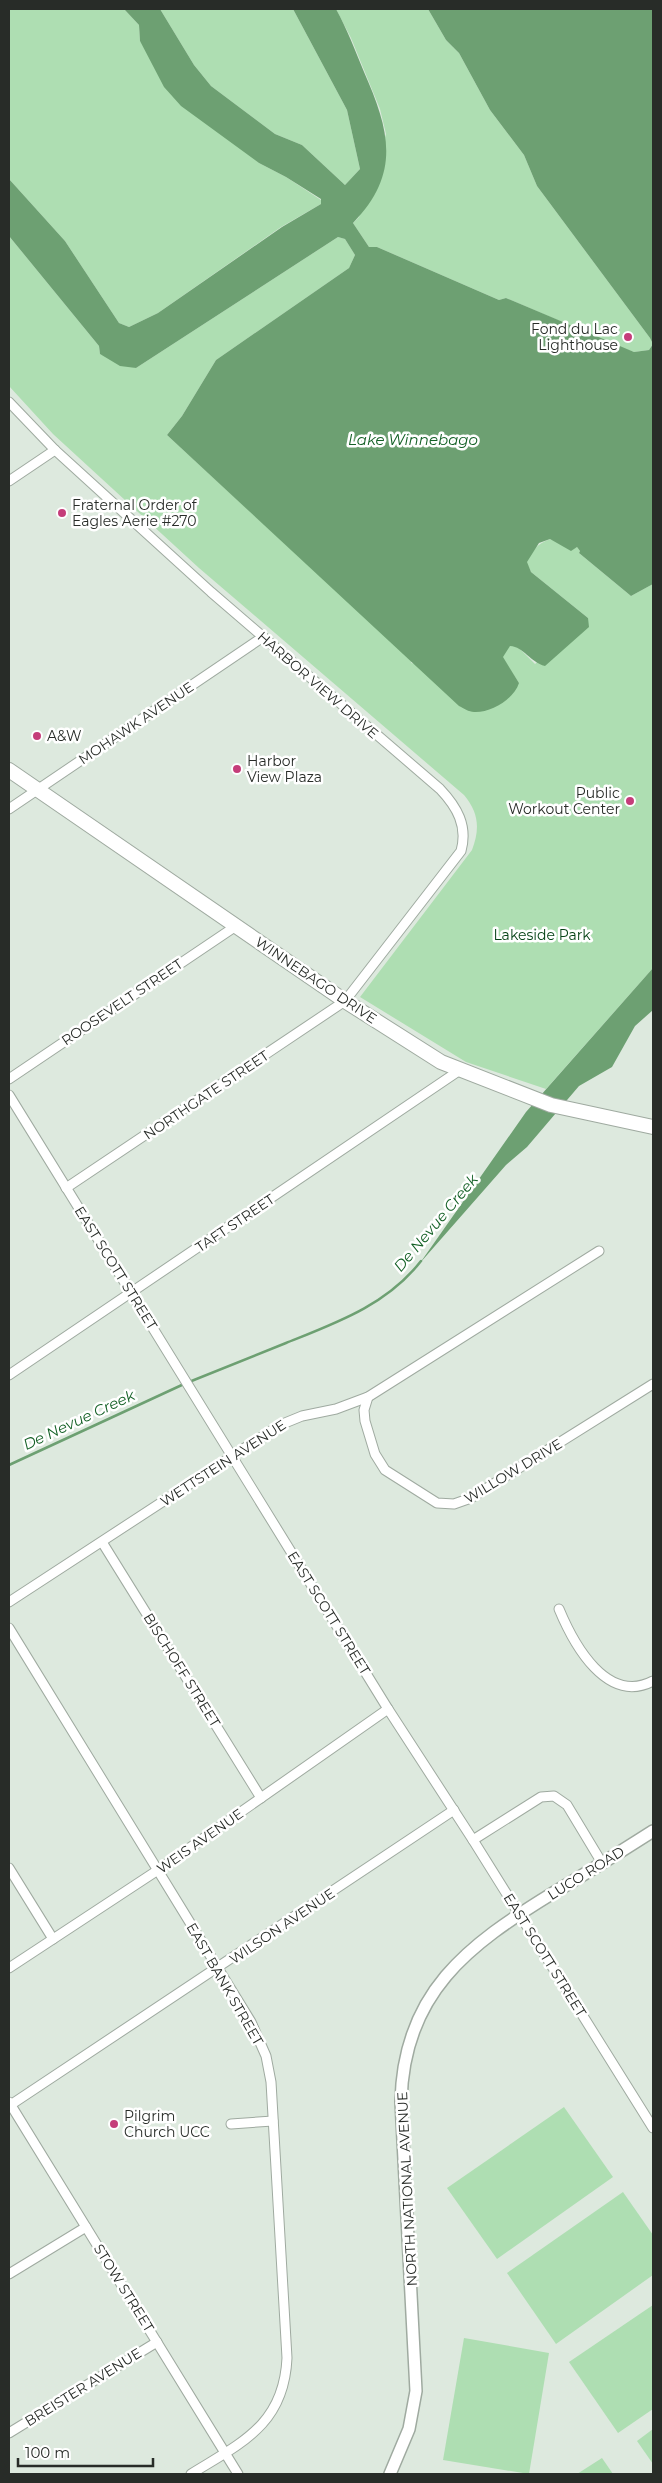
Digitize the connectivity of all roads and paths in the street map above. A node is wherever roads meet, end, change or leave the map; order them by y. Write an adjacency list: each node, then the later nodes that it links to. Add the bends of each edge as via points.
1 (9, 402): 2 (street, HARBOR VIEW DRIVE)
2 (55, 450): 3 (street); 4 (street, HARBOR VIEW DRIVE)
3 (9, 481)
4 (263, 637): 6 (street, MOHAWK AVENUE); 9 (street, HARBOR VIEW DRIVE, via 440,789 452,802 462,824 461,851)
5 (9, 770): 6 (main road, WINNEBAGO DRIVE)
6 (38, 790): 7 (street, MOHAWK AVENUE); 8 (main road, WINNEBAGO DRIVE)
7 (9, 809)
8 (236, 926): 9 (main road, WINNEBAGO DRIVE); 11 (street, ROOSEVELT STREET)
9 (345, 1001): 10 (main road, WINNEBAGO DRIVE, via 441,1062); 14 (street, NORTHGATE STREET)
10 (460, 1070): 13 (main road, WINNEBAGO DRIVE, via 529,1098 572,1111); 16 (street, TAFT STREET)
11 (9, 1079)
12 (9, 1095): 14 (street, EAST SCOTT STREET)
13 (653, 1127)
14 (66, 1188): 16 (street, EAST SCOTT STREET)
15 (600, 1251): 19 (street, WETTSTEIN AVENUE)
16 (131, 1293): 17 (street, TAFT STREET); 20 (street, EAST SCOTT STREET)
17 (10, 1371)
18 (653, 1384): 19 (street, WILLOW DRIVE, via 471,1498 450,1505 431,1500 382,1467 365,1421)
19 (368, 1398): 20 (street, WETTSTEIN AVENUE, via 292,1419)
20 (232, 1456): 21 (street, WETTSTEIN AVENUE); 26 (street, EAST SCOTT STREET)
21 (102, 1542): 22 (street, WETTSTEIN AVENUE); 27 (street, BISCHOFF STREET)
22 (9, 1602)
23 (559, 1609): 25 (street, via 579,1646 605,1677 628,1687 641,1686)
24 (9, 1628): 33 (street, EAST BANK STREET)
25 (653, 1680)
26 (388, 1710): 27 (street, WEIS AVENUE); 28 (street, EAST SCOTT STREET)
27 (261, 1798): 33 (street, WEIS AVENUE)
28 (454, 1810): 30 (street, EAST SCOTT STREET); 37 (street, WILSON AVENUE)
29 (653, 1831): 31 (street, LUCO ROAD)
30 (473, 1840): 31 (street, via 541,1798 554,1796 567,1805); 34 (street, EAST SCOTT STREET)
31 (602, 1863): 34 (street, LUCO ROAD)
32 (9, 1868): 35 (street)
33 (158, 1870): 35 (street, WEIS AVENUE); 37 (street, EAST BANK STREET)
34 (519, 1914): 41 (street, EAST SCOTT STREET); 49 (street, NORTH NATIONAL AVENUE, via 473,1948 445,1976 418,2022 406,2060 401,2110 416,2380 409,2429)
35 (53, 1939): 36 (street, WEIS AVENUE)
36 (9, 1968)
37 (218, 1968): 38 (street, WILSON AVENUE); 39 (street, EAST BANK STREET, via 263,2046 270,2072)
38 (9, 2104): 42 (street, STOW STREET)
39 (273, 2121): 40 (street); 46 (street, EAST BANK STREET, via 286,2372 278,2400 265,2422 247,2440)
40 (231, 2124)
41 (653, 2128)
42 (86, 2226): 43 (street); 44 (street, STOW STREET)
43 (9, 2274)
44 (157, 2342): 45 (street, BREISTER AVENUE); 46 (street, STOW STREET)
45 (9, 2433)
46 (225, 2453): 47 (street, EAST BANK STREET); 48 (street, STOW STREET)
47 (191, 2474)
48 (238, 2474)
49 (390, 2474)

